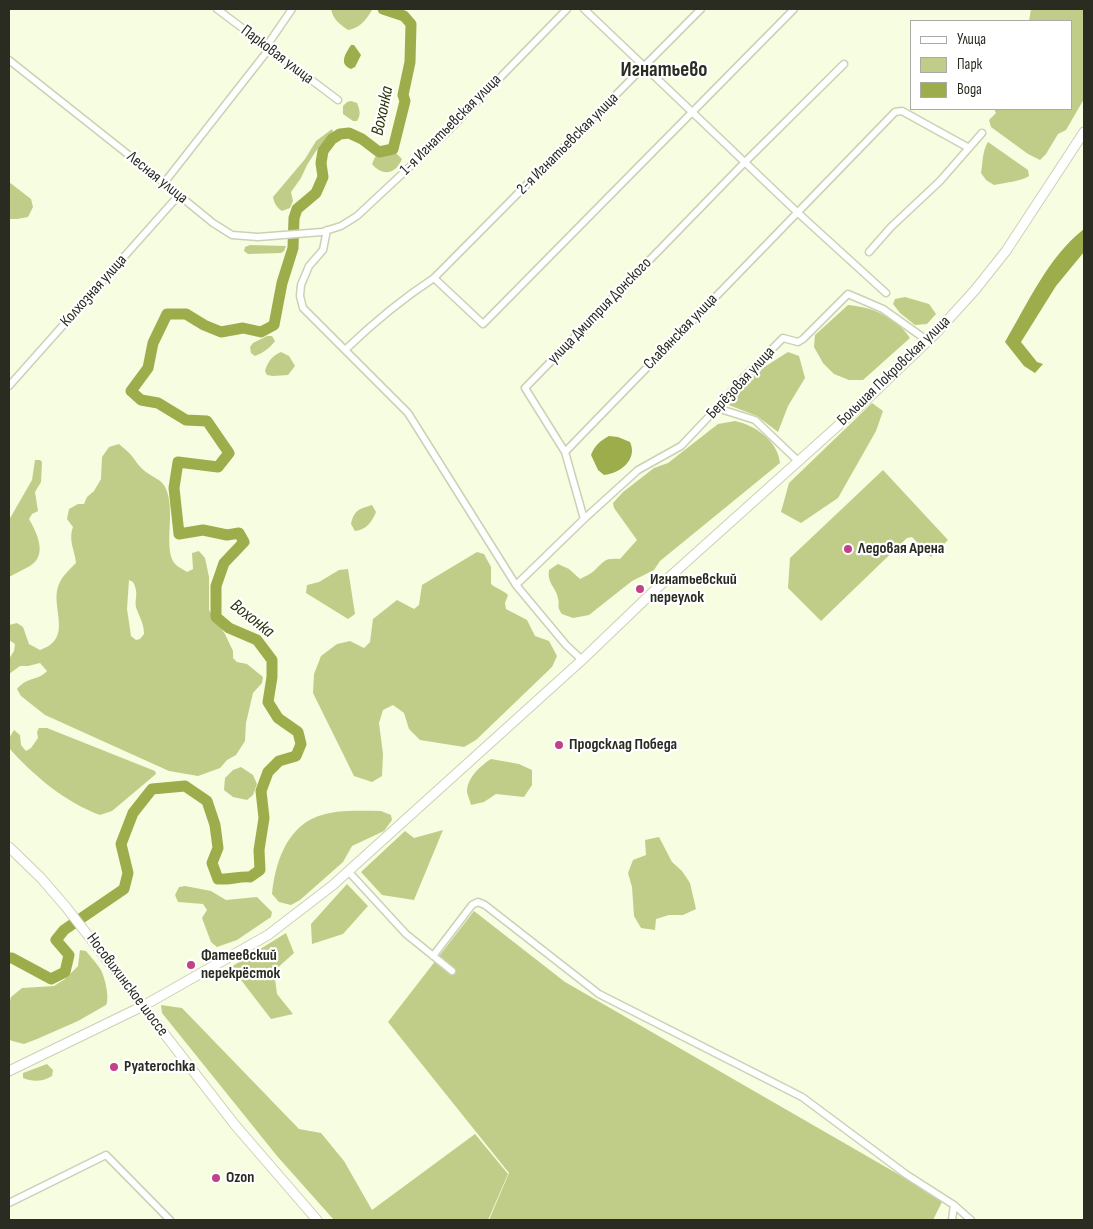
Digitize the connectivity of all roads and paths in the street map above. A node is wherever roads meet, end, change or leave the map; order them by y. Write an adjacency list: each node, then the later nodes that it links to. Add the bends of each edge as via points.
1 (217, 9): 7 (street, Парковая улица)
2 (292, 9): 7 (street)
3 (567, 9): 20 (street, 1-я Игнатьевская улица, via 445,134 374,201 341,226)
4 (584, 9): 10 (street)
5 (701, 9): 10 (street, 2-я Игнатьевская улица)
6 (794, 9): 12 (street)
7 (268, 48): 11 (street, Парковая улица); 17 (street)
8 (9, 60): 17 (street, Лесная улица)
9 (844, 64): 16 (street, улица Дмитрия Донского)
10 (645, 66): 12 (street); 22 (street, 2-я Игнатьевская улица)
11 (338, 100)
12 (693, 112): 16 (street); 22 (street, via 483,324)
13 (1084, 132): 24 (main road, Большая Покровская улица, via 1006,251)
14 (982, 133): 15 (street)
15 (969, 148): 19 (street, Славянская улица, via 898,111); 21 (street)
16 (745, 162): 19 (street); 28 (street, улица Дмитрия Донского, via 525,388)
17 (164, 183): 18 (street, Лесная улица)
18 (179, 195): 20 (street, Лесная улица, via 232,235 258,237); 26 (street, Колхозная улица)
19 (797, 212): 23 (street); 28 (street, Славянская улица)
20 (324, 231): 25 (street, via 323,250 309,266 300,296 303,308)
21 (869, 252)
22 (434, 278): 25 (street, 2-я Игнатьевская улица, via 375,321)
23 (886, 293)
24 (928, 341): 27 (street, Берёзовая улица, via 883,309 848,294 798,342 783,338); 29 (main road, Большая Покровская улица)
25 (345, 350): 31 (street, via 408,413)
26 (9, 386)
27 (718, 408): 29 (street, via 755,420); 30 (street, Берёзовая улица, via 681,446 638,470)
28 (565, 452): 30 (street, улица Дмитрия Донского)
29 (798, 461): 32 (main road, Большая Покровская улица)
30 (584, 519): 31 (street)
31 (516, 585): 32 (street)
32 (582, 660): 34 (main road, Большая Покровская улица)
33 (9, 847): 37 (main road, Носовихинское шоссе, via 66,907)
34 (348, 871): 35 (street, via 406,934); 37 (main road, Большая Покровская улица, via 268,935)
35 (433, 956): 36 (street); 40 (street, via 472,906 478,902 485,905 599,994 802,1097 907,1176)
36 (452, 971)
37 (143, 1006): 38 (main road, Большая Покровская улица); 42 (main road, Носовихинское шоссе, via 235,1125)
38 (9, 1071)
39 (9, 1203): 41 (street, via 106,1155)
40 (954, 1205): 43 (street); 44 (street)
41 (170, 1220)
42 (317, 1220)
43 (952, 1220)
44 (971, 1220)

